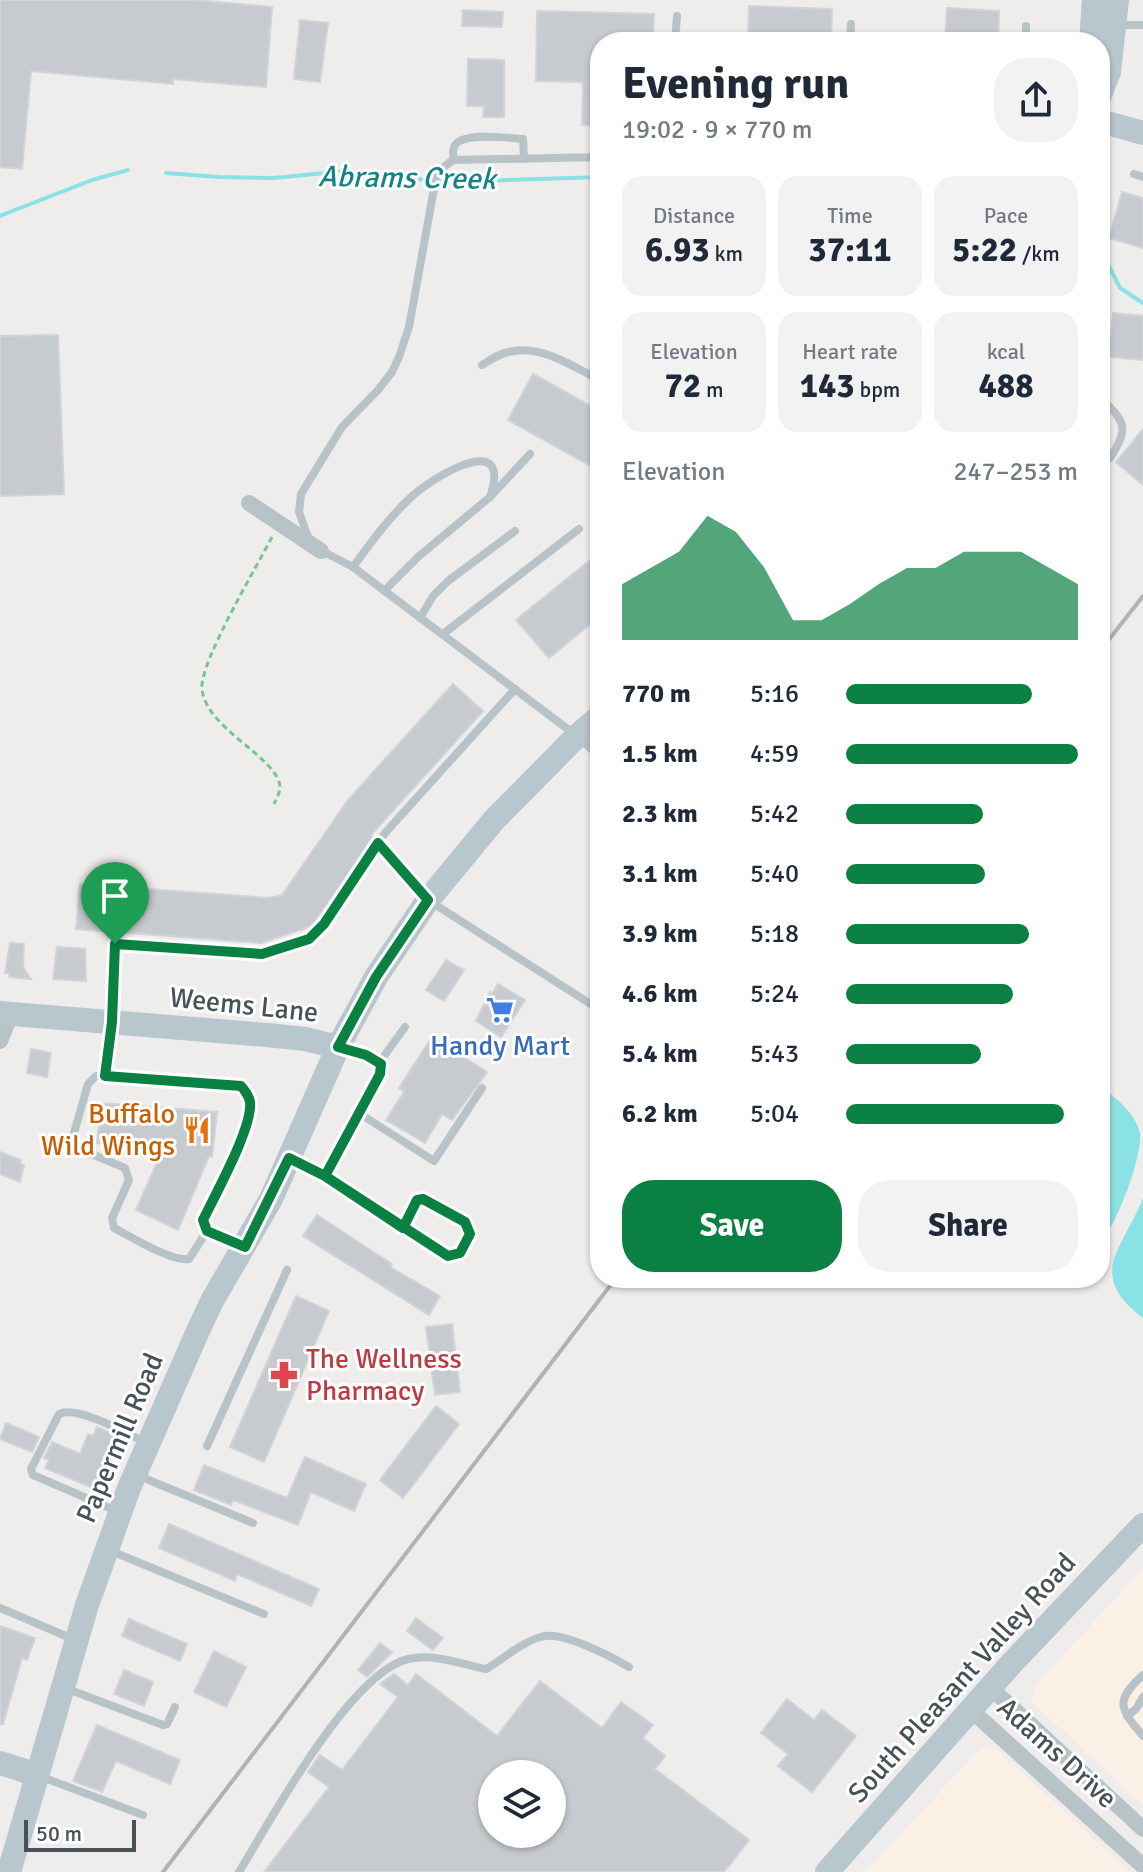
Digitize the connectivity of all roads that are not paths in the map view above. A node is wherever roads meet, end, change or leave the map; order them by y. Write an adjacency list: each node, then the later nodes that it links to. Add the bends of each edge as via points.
1 (1094, 0): 11 (main road)
2 (1117, 0): 5 (main road)
3 (677, 16): 8 (lane)
4 (851, 24): 9 (lane)
5 (1114, 25): 6 (lane); 12 (main road)
6 (1143, 25)
7 (1026, 26): 10 (lane)
8 (676, 32)
9 (851, 32)
10 (1026, 32)
11 (1092, 32)
12 (1110, 63)
13 (1110, 124): 14 (main road)
14 (1143, 133)
15 (590, 157): 16 (lane)
16 (524, 159): 17 (lane); 17 (lane, via 523,139 471,137 454,146)
17 (453, 160): 27 (lane, via 437,172 399,357 378,390 342,427 301,494 302,528)
18 (482, 365): 19 (lane, via 506,352 526,350 546,353)
19 (590, 375)
20 (1110, 408): 22 (lane, via 1124,427)
21 (530, 454): 23 (lane)
22 (1110, 458)
23 (490, 497): 28 (lane, via 496,476 489,463 480,460 450,471 408,500); 29 (lane)
24 (249, 503): 27 (street)
25 (579, 529): 31 (lane)
26 (515, 531): 30 (lane, via 448,581)
27 (321, 551): 28 (lane)
28 (353, 567): 29 (lane)
29 (384, 591): 30 (lane)
30 (420, 618): 31 (lane)
31 (443, 634): 32 (lane)
32 (515, 689): 34 (lane); 36 (lane)
33 (590, 725): 34 (main road, Papermill Road)
34 (577, 736): 35 (lane); 37 (main road, Papermill Road, via 494,820)
35 (590, 748)
36 (378, 843): 37 (lane); 40 (lane, via 309,939 262,954 115,944)
37 (428, 900): 38 (lane); 43 (main road, Papermill Road, via 376,977)
38 (590, 1004)
39 (6, 1014): 40 (main road, Weems Lane); 42 (street)
40 (112, 1022): 43 (main road, Weems Lane, via 267,1035); 45 (lane)
41 (405, 1027): 44 (lane)
42 (0, 1041)
43 (338, 1047): 44 (lane); 48 (main road, Papermill Road)
44 (379, 1063): 47 (lane, via 380,1074)
45 (105, 1076): 51 (lane, via 241,1086 249,1097 244,1130 203,1220); 51 (lane, via 88,1084 72,1140 129,1174 112,1218 114,1228 186,1260)
46 (482, 1088): 47 (lane, via 434,1161)
47 (357, 1112): 49 (lane)
48 (289, 1158): 49 (lane); 52 (main road, Papermill Road)
49 (325, 1176): 50 (lane)
50 (403, 1228): 50 (lane, via 448,1256 460,1253 470,1234 465,1222 423,1199 417,1200)
51 (207, 1231): 52 (lane)
52 (245, 1247): 54 (main road, Papermill Road, via 212,1301)
53 (287, 1270): 55 (lane)
54 (148, 1443): 56 (main road, Papermill Road); 57 (lane, via 66,1411 59,1414 31,1469 33,1475)
55 (207, 1446)
56 (135, 1475): 57 (main road, Papermill Road); 58 (lane)
57 (120, 1512): 60 (main road, Papermill Road)
58 (253, 1523)
59 (1143, 1525): 67 (main road, South Pleasant Valley Road)
60 (106, 1549): 62 (lane); 63 (main road, Papermill Road)
61 (0, 1608): 63 (lane)
62 (264, 1614)
63 (77, 1641): 66 (main road, Papermill Road)
64 (629, 1667): 81 (lane, via 551,1635 537,1637 486,1669 433,1657 389,1667 322,1739)
65 (1143, 1675): 73 (lane, via 1125,1692 1123,1706)
66 (64, 1687): 69 (lane, via 163,1725); 76 (main road, Papermill Road)
67 (991, 1688): 71 (main road, South Pleasant Valley Road); 78 (street, Adams Drive)
68 (1143, 1697): 73 (lane)
69 (175, 1707)
70 (1143, 1708): 73 (lane)
71 (971, 1710): 79 (street, Adams Drive); 82 (main road, South Pleasant Valley Road)
72 (1143, 1717): 73 (lane)
73 (1130, 1720): 74 (lane)
74 (1143, 1736)
75 (0, 1763): 76 (main road)
76 (38, 1775): 77 (lane); 80 (main road, Papermill Road)
77 (143, 1815)
78 (1143, 1829)
79 (1143, 1866)
80 (9, 1872)
81 (239, 1872)
82 (827, 1872)

